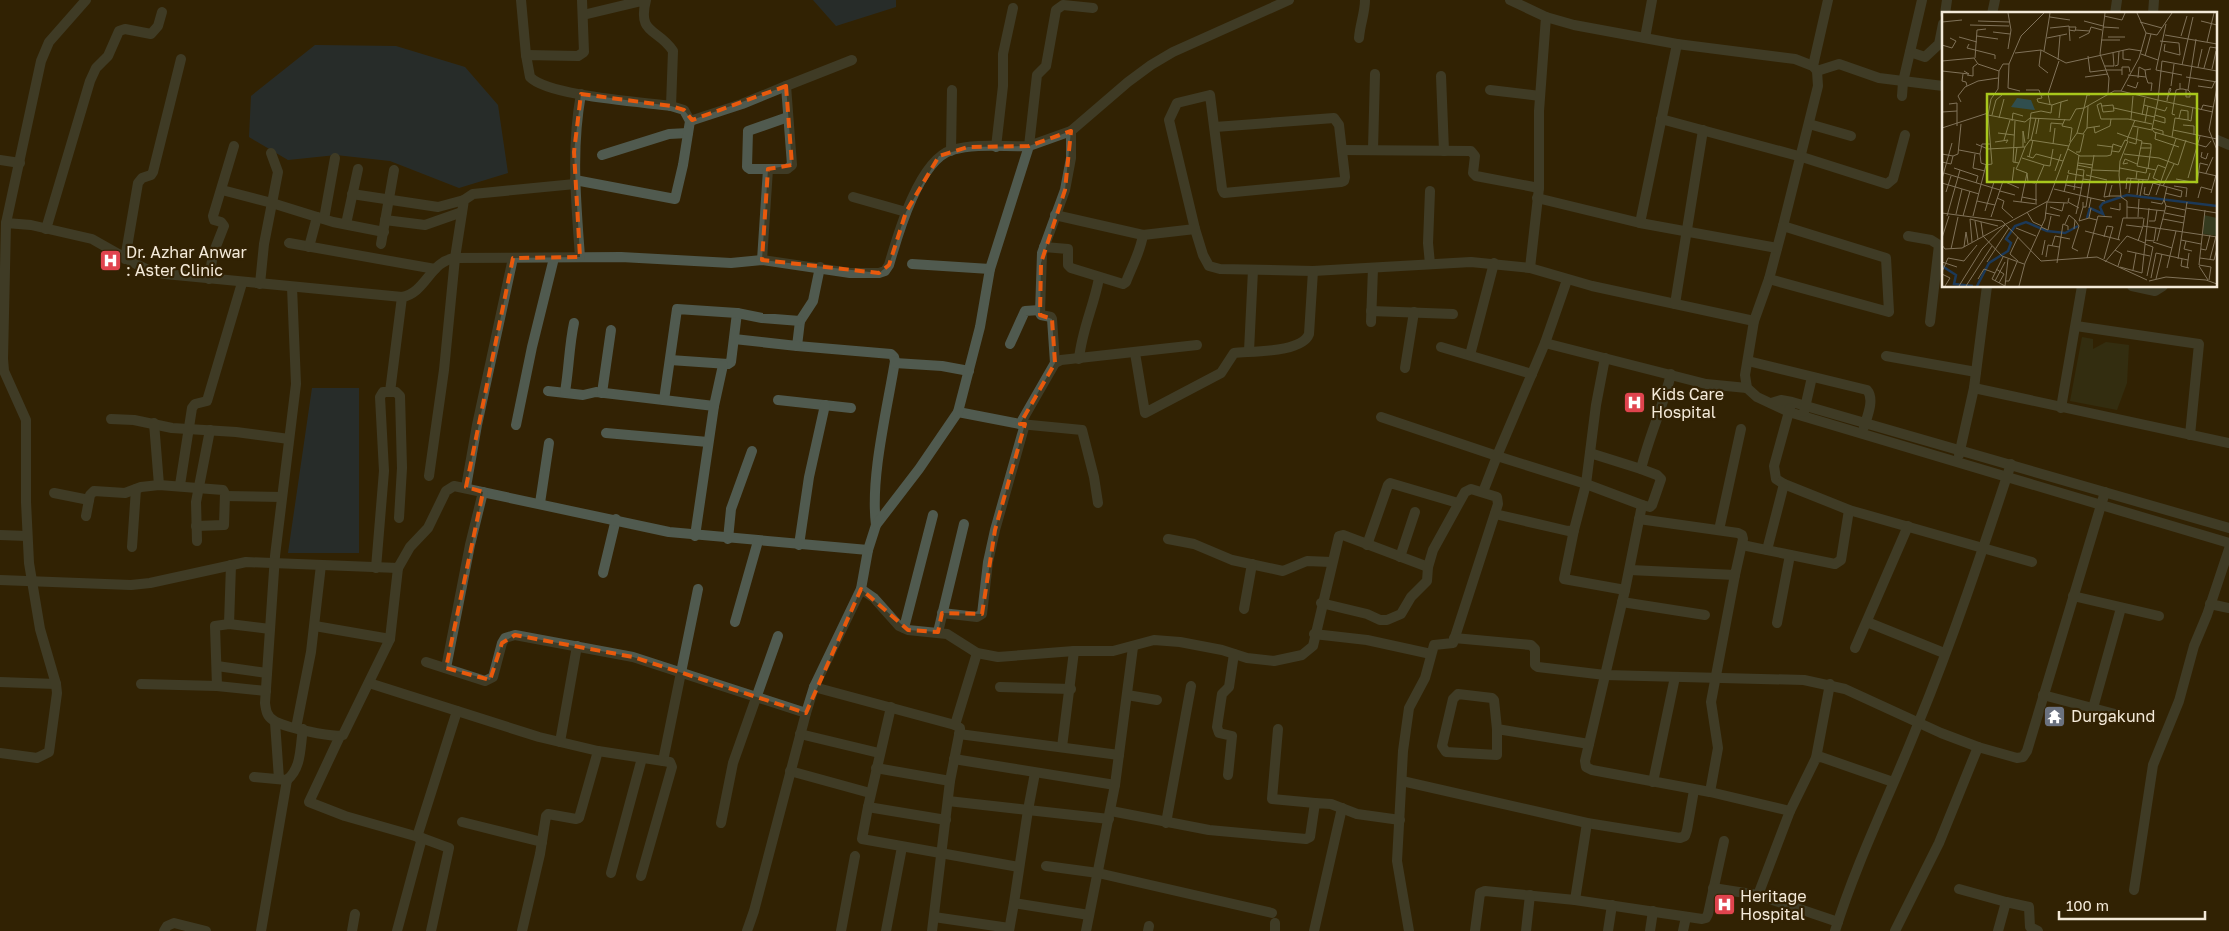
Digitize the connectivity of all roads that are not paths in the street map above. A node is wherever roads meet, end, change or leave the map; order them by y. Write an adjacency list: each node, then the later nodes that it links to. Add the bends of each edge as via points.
1 (86, 0): 61 (street, via 45,50)
2 (521, 0): 22 (street)
3 (582, 0): 15 (street)
4 (646, 0): 15 (street); 36 (street, via 645,24 672,51)
5 (1289, 0): 11 (street)
6 (1365, 0): 18 (street)
7 (1510, 0): 16 (street)
8 (1652, 0): 19 (street)
9 (1828, 0): 25 (street)
10 (1922, 0): 21 (street)
11 (1273, 5): 43 (street, via 1151,65)
12 (1012, 8): 51 (street, via 1003,54)
13 (1093, 8): 49 (street, via 1063,5 1056,10 1046,68 1037,75)
14 (162, 12): 84 (street, via 158,26 151,34 125,29 119,31 108,56 96,68 86,91)
15 (583, 15): 22 (street, via 585,45 581,55)
16 (1546, 18): 19 (street); 34 (street)
17 (1942, 29): 21 (street, via 1939,44 1925,57)
18 (1359, 38)
19 (1645, 38): 20 (street)
20 (1677, 44): 25 (street, via 1795,59); 38 (street)
21 (1910, 52): 28 (street)
22 (526, 55): 33 (street, via 528,72 534,81)
23 (181, 59): 99 (street, via 153,172 138,183)
24 (852, 60): 29 (street)
25 (1815, 68): 28 (street, via 1839,64 1879,78); 40 (street, via 1818,86)
26 (1375, 74): 52 (street)
27 (1441, 76): 54 (street)
28 (1903, 82): 30 (street); 35 (street)
29 (786, 86): 37 (street); 39 (street)
30 (1942, 86)
31 (952, 90): 55 (street)
32 (1490, 90): 34 (street)
33 (581, 94): 36 (street); 65 (street, via 575,132)
34 (1540, 96): 68 (street)
35 (1902, 96)
36 (671, 106): 39 (street, via 684,110)
37 (788, 117): 63 (street, via 792,165 787,169); 63 (street, via 748,131 747,167)
38 (1661, 119): 42 (street); 81 (street)
39 (690, 121): 44 (street)
40 (1809, 124): 46 (street); 58 (street)
41 (1215, 127): 53 (street, via 1329,117 1337,121); 53 (street, via 1222,189 1229,194 1344,181); 85 (street, via 1210,95 1177,102 1169,120)
42 (1703, 130): 58 (street); 87 (street)
43 (1072, 131): 49 (street); 77 (street, via 1068,175)
44 (688, 133): 57 (street, via 669,134); 65 (street, via 675,200)
45 (1905, 134): 58 (street, via 1893,179 1887,184)
46 (1851, 136)
47 (2216, 140): 50 (street)
48 (234, 146): 66 (street)
49 (1029, 146): 51 (street); 108 (street)
50 (2229, 146)
51 (996, 147): 55 (street)
52 (1373, 149): 53 (street); 54 (street)
53 (1342, 150)
54 (1444, 150): 68 (street, via 1473,153 1473,173 1476,176)
55 (951, 151): 76 (street, via 932,163)
56 (271, 153): 73 (street, via 278,172)
57 (602, 154)
58 (1802, 157): 83 (street)
59 (336, 158): 78 (street)
60 (0, 160): 61 (street)
61 (20, 163): 74 (street)
62 (358, 169): 69 (street)
63 (768, 169): 100 (street)
64 (394, 170): 71 (street)
65 (575, 182): 72 (street, via 473,194); 98 (street)
66 (222, 190): 73 (street); 113 (street, via 213,218 224,226 213,254)
67 (1430, 191): 103 (street)
68 (1538, 193): 81 (street); 107 (street)
69 (352, 194): 71 (street); 82 (street)
70 (853, 197): 76 (street)
71 (388, 200): 72 (street, via 443,207); 79 (street)
72 (464, 200): 75 (street)
73 (272, 202): 78 (street); 117 (street)
74 (4, 209): 80 (street)
75 (462, 212): 79 (street, via 424,224); 95 (street)
76 (906, 212): 105 (street, via 885,271 850,272)
77 (1056, 216): 88 (street); 93 (street)
78 (320, 218): 82 (street); 92 (street)
79 (385, 220): 86 (street)
80 (6, 223): 84 (street); 150 (street)
81 (1640, 223): 87 (street)
82 (346, 224): 86 (street)
83 (1783, 226): 94 (street); 114 (street, via 1886,258 1889,312)
84 (46, 229): 99 (street, via 92,239)
85 (1195, 229): 88 (street); 110 (street, via 1209,266)
86 (384, 232): 91 (street)
87 (1687, 232): 94 (street); 124 (street)
88 (1143, 235): 112 (street, via 1138,257 1130,267 1126,282)
89 (1908, 236): 104 (street, via 1936,242)
90 (289, 243): 92 (street)
91 (382, 244)
92 (309, 247): 109 (street)
93 (1044, 247): 112 (street, via 1068,249 1069,267); 125 (street)
94 (1777, 248): 114 (street)
95 (455, 258): 96 (street); 109 (street, via 444,260); 199 (street)
96 (513, 258): 97 (street); 206 (street)
97 (554, 258): 98 (street); 181 (street)
98 (580, 258): 100 (street, via 629,257 732,263)
99 (125, 259): 113 (street, via 150,271)
100 (762, 260): 105 (street)
101 (1494, 263): 103 (street); 107 (street); 145 (street)
102 (912, 264): 108 (street)
103 (1430, 264): 106 (street)
104 (1940, 265): 133 (street)
105 (820, 267): 131 (street, via 813,301)
106 (1372, 268): 111 (street); 126 (street)
107 (1530, 268): 115 (street)
108 (990, 269): 156 (street)
109 (435, 270): 123 (street, via 414,293)
110 (1253, 270): 111 (street); 143 (street)
111 (1313, 271): 143 (street, via 1307,338 1283,350)
112 (1099, 278): 147 (street)
113 (209, 279): 116 (street)
114 (1769, 279): 130 (street)
115 (1567, 280): 124 (street); 138 (street)
116 (242, 283): 117 (street); 182 (street, via 208,398 205,403 193,405)
117 (260, 284): 118 (street)
118 (292, 287): 123 (street); 188 (street, via 296,365)
119 (1987, 288): 157 (street)
120 (2082, 288): 135 (street)
121 (2141, 288): 122 (street, via 2155,291)
122 (2160, 288)
123 (402, 297): 164 (street)
124 (1675, 304): 130 (street)
125 (1040, 310): 139 (street, via 1025,311); 153 (street, via 1040,314 1052,319)
126 (1371, 310): 127 (street); 132 (street)
127 (1414, 312): 129 (street); 155 (street)
128 (737, 313): 131 (street); 137 (street); 149 (street, via 677,309)
129 (1453, 314)
130 (1754, 321): 152 (street)
131 (800, 322): 141 (street)
132 (1371, 322)
133 (1930, 322)
134 (574, 323): 165 (street)
135 (2076, 326): 173 (street); 187 (street, via 2199,344)
136 (611, 330): 166 (street)
137 (734, 339): 141 (street); 154 (street, via 731,362)
138 (1545, 343): 148 (street); 158 (street)
139 (1010, 344)
140 (1197, 345): 144 (street)
141 (796, 346): 151 (street, via 891,354)
142 (1442, 346): 145 (street)
143 (1249, 351): 144 (street, via 1234,353 1221,373 1145,414)
144 (1135, 353): 147 (street)
145 (1470, 355): 158 (street)
146 (1886, 356): 157 (street)
147 (1079, 358): 153 (street)
148 (1605, 358): 159 (street); 194 (street)
149 (670, 360): 154 (street); 167 (street)
150 (2, 361): 236 (street, via 26,420)
151 (895, 361): 156 (street); 230 (street, via 876,477)
152 (1748, 361): 160 (street); 161 (street)
153 (1055, 363): 180 (street)
154 (723, 365): 170 (street)
155 (1405, 368)
156 (969, 371): 175 (street)
157 (1976, 372): 162 (street)
158 (1532, 374): 195 (street)
159 (1671, 374): 161 (street, via 1706,384); 198 (street)
160 (1812, 377): 174 (street); 178 (street, via 1867,390 1871,400)
161 (1747, 388): 171 (street, via 1779,409)
162 (1974, 388): 173 (street); 192 (street)
163 (548, 391): 165 (street)
164 (390, 392): 225 (street, via 400,396 402,468); 260 (street, via 383,392 380,397 384,471)
165 (565, 392): 166 (street)
166 (602, 393): 167 (street)
167 (664, 400): 170 (street)
168 (778, 400): 169 (street)
169 (825, 405): 172 (street); 243 (street)
170 (714, 406): 189 (street)
171 (1791, 407): 174 (street); 202 (street, via 1774,472 1776,479)
172 (852, 408)
173 (2061, 408): 187 (street)
174 (1804, 411): 178 (street); 186 (street)
175 (958, 412): 180 (street); 230 (street)
176 (1381, 417): 195 (street)
177 (111, 419): 179 (street)
178 (1865, 423): 186 (street); 192 (street)
179 (154, 424): 182 (street); 203 (street)
180 (1023, 424): 215 (street, via 1082,430); 277 (street, via 988,562 982,614 977,617)
181 (516, 425)
182 (188, 429): 184 (street); 204 (street)
183 (1741, 429): 234 (street)
184 (210, 430): 188 (street); 205 (street)
185 (606, 432): 189 (street)
186 (1862, 434): 196 (street)
187 (2190, 435): 191 (street)
188 (289, 439): 213 (street)
189 (708, 442): 237 (street)
190 (549, 443): 216 (street)
191 (2229, 443)
192 (1960, 450): 196 (street); 197 (street)
193 (752, 451): 238 (street, via 731,509)
194 (1590, 453): 198 (street); 201 (street)
195 (1497, 456): 201 (street); 209 (street)
196 (1958, 462): 200 (street)
197 (2011, 464): 200 (street); 210 (street)
198 (1641, 469): 218 (street, via 1661,479 1652,505)
199 (429, 476)
200 (2006, 478): 219 (street); 247 (street)
201 (1586, 484): 218 (street); 233 (street)
202 (1784, 484): 220 (street); 250 (street)
203 (158, 485): 204 (street); 207 (street)
204 (180, 485): 205 (street)
205 (199, 487): 212 (street, via 223,490); 229 (street)
206 (466, 488): 208 (street); 261 (street, via 454,486 446,491 428,528 410,547)
207 (136, 489): 214 (street, via 117,493 94,491); 246 (street)
208 (483, 492): 216 (street); 302 (street)
209 (1483, 492): 217 (street, via 1467,489); 222 (street, via 1497,497)
210 (2106, 492): 219 (street); 232 (street)
211 (54, 493): 214 (street)
212 (225, 496): 213 (street); 229 (street, via 224,525)
213 (282, 496): 253 (street)
214 (89, 500): 224 (street)
215 (1098, 503)
216 (540, 504): 227 (street)
217 (1458, 504): 244 (street, via 1390,483); 259 (street, via 1433,550)
218 (1642, 505): 226 (street)
219 (2101, 505): 242 (street); 270 (street)
220 (1849, 510): 231 (street); 251 (street, via 1838,563)
221 (1415, 512): 252 (street)
222 (1495, 514): 233 (street); 290 (street)
223 (934, 515): 285 (street)
224 (86, 516)
225 (399, 518)
226 (1639, 519): 234 (street); 262 (street)
227 (616, 520): 237 (street); 263 (street)
228 (964, 524): 277 (street)
229 (196, 526): 241 (street)
230 (876, 526): 249 (street)
231 (1908, 526): 247 (street); 281 (street)
232 (2229, 528)
233 (1574, 530): 269 (street, via 1564,579)
234 (1719, 530): 245 (street, via 1742,535)
235 (0, 535): 236 (street)
236 (28, 536): 266 (street)
237 (695, 536): 238 (street)
238 (728, 538): 240 (street)
239 (1168, 539): 256 (street, via 1194,544 1219,556)
240 (758, 541): 243 (street); 280 (street)
241 (197, 542)
242 (2229, 543)
243 (799, 544): 249 (street)
244 (1367, 544): 252 (street); 254 (street, via 1341,534)
245 (1742, 544): 250 (street); 264 (street)
246 (132, 547)
247 (1984, 548): 255 (street); 297 (street)
248 (2229, 549): 273 (street)
249 (868, 550): 268 (street)
250 (1768, 550): 251 (street)
251 (1790, 555): 282 (street)
252 (1400, 557): 259 (street)
253 (275, 562): 257 (street); 258 (street); 286 (street)
254 (1331, 562): 256 (street, via 1307,561 1283,571); 272 (street)
255 (2032, 562)
256 (1252, 564): 274 (street)
257 (230, 565): 266 (street, via 140,584); 283 (street)
258 (321, 565): 260 (street); 284 (street)
259 (1428, 567): 272 (street, via 1427,581 1396,617 1380,620)
260 (376, 568): 261 (street)
261 (398, 568): 291 (street)
262 (1630, 570): 264 (street); 269 (street)
263 (603, 573)
264 (1735, 575): 307 (street)
265 (0, 580): 266 (street)
266 (32, 582): 310 (street, via 40,629)
267 (698, 589): 304 (street)
268 (861, 589): 285 (street); 315 (street)
269 (1625, 590): 271 (street)
270 (2073, 596): 275 (street); 319 (street)
271 (1622, 602): 278 (street); 305 (street)
272 (1321, 603): 288 (street)
273 (2210, 604): 276 (street); 388 (street, via 2194,646 2180,701 2153,765)
274 (1244, 608)
275 (2121, 608): 279 (street); 324 (street)
276 (2229, 608)
277 (942, 613): 287 (street)
278 (1705, 615)
279 (2159, 616)
280 (735, 622)
281 (1867, 622): 294 (street); 297 (street)
282 (1777, 623)
283 (229, 624): 286 (street); 301 (street, via 215,626)
284 (315, 626): 291 (street); 330 (street)
285 (904, 628): 287 (street)
286 (270, 629): 303 (street)
287 (938, 632): 296 (street, via 954,636)
288 (1314, 634): 298 (street, via 1313,646 1306,653 1287,659 1261,661); 299 (street, via 1367,640)
289 (778, 636): 321 (street)
290 (1454, 638): 299 (street, via 1451,644 1436,643); 305 (street, via 1531,645 1535,649 1535,665 1538,667)
291 (390, 639): 309 (street)
292 (577, 646): 302 (street, via 509,635 502,643 490,680); 304 (street, via 633,657); 336 (street)
293 (1133, 647): 295 (street, via 1113,651); 298 (street, via 1154,640 1180,642); 320 (street)
294 (1855, 648)
295 (1074, 651): 296 (street, via 998,657); 317 (street)
296 (977, 653): 333 (street)
297 (1944, 653): 329 (street)
298 (1234, 654): 351 (street, via 1229,687 1222,694 1217,727 1219,733 1232,736)
299 (1431, 654): 355 (street, via 1425,678 1409,708)
300 (426, 662): 302 (street)
301 (217, 666): 303 (street); 313 (street)
302 (446, 668)
303 (267, 673): 318 (street)
304 (682, 673): 321 (street); 347 (street)
305 (1605, 675): 306 (street); 337 (street)
306 (1675, 677): 307 (street); 356 (street)
307 (1715, 677): 312 (street); 360 (street, via 1711,707 1718,748)
308 (0, 682): 310 (street)
309 (368, 682): 325 (street); 335 (street)
310 (56, 684): 341 (street, via 49,752 37,758)
311 (141, 684): 313 (street)
312 (1830, 684): 329 (street); 345 (street)
313 (217, 686): 318 (street)
314 (1191, 686): 373 (street)
315 (814, 687): 323 (street); 326 (street)
316 (1000, 687): 317 (street)
317 (1071, 689): 338 (street)
318 (266, 691): 328 (street, via 266,711)
319 (2043, 694): 324 (street); 339 (street, via 2023,757)
320 (1127, 695): 322 (street); 343 (street)
321 (758, 697): 326 (street); 372 (street, via 733,763)
322 (1157, 700)
323 (891, 707): 333 (street); 342 (street)
324 (2092, 708): 327 (street)
325 (457, 711): 336 (street); 375 (street)
326 (806, 713): 334 (street)
327 (2115, 714)
328 (275, 722): 330 (street); 353 (street)
329 (1918, 724): 339 (street); 357 (street)
330 (300, 728): 335 (street); 353 (street, via 296,771)
331 (1278, 729): 363 (street, via 1272,799)
332 (1496, 729): 332 (street, via 1492,698 1458,694 1453,699 1442,746 1446,752 1497,755); 337 (street)
333 (957, 730): 338 (street); 346 (street)
334 (800, 734): 342 (street); 349 (street)
335 (340, 736): 375 (street, via 309,802)
336 (560, 742): 340 (street)
337 (1589, 744): 356 (street, via 1586,767)
338 (1062, 747): 343 (street)
339 (1978, 747): 422 (street, via 1939,843)
340 (598, 751): 344 (street); 377 (street, via 579,818 548,814)
341 (0, 753)
342 (879, 753): 348 (street)
343 (1119, 755): 358 (street)
344 (642, 758): 347 (street); 383 (street)
345 (1816, 758): 357 (street); 367 (street)
346 (954, 759): 350 (street); 354 (street)
347 (663, 761): 385 (street, via 670,762 672,767)
348 (876, 768): 354 (street); 361 (street)
349 (790, 771): 361 (street); 410 (street)
350 (1035, 773): 358 (street); 366 (street)
351 (1228, 776)
352 (254, 777): 353 (street)
353 (283, 779): 405 (street)
354 (950, 781): 362 (street)
355 (1402, 781): 370 (street); 374 (street)
356 (1653, 782): 359 (street)
357 (1893, 782): 401 (street)
358 (1115, 785): 368 (street)
359 (1694, 790): 360 (street); 374 (street, via 1687,830 1680,838)
360 (1710, 792): 367 (street)
361 (870, 793): 364 (street)
362 (948, 801): 366 (street); 369 (street)
363 (1315, 803): 365 (street); 373 (street, via 1310,837 1306,839)
364 (868, 806): 369 (street); 378 (street, via 862,839)
365 (1342, 808): 370 (street, via 1357,814); 415 (street)
366 (1028, 810): 368 (street); 382 (street)
367 (1790, 811): 390 (street)
368 (1110, 815): 373 (street); 384 (street)
369 (946, 820): 379 (street)
370 (1400, 820): 416 (street, via 1397,861)
371 (462, 822): 377 (street)
372 (722, 823)
373 (1166, 823)
374 (1587, 823): 391 (street)
375 (419, 837): 407 (street); 408 (street, via 449,848)
376 (1724, 841): 386 (street)
377 (542, 842): 409 (street)
378 (902, 847): 379 (street); 412 (street)
379 (942, 855): 382 (street); 399 (street)
380 (855, 856): 411 (street)
381 (1046, 866): 384 (street)
382 (1019, 867): 393 (street)
383 (611, 873)
384 (1098, 873): 396 (street); 398 (street)
385 (641, 876)
386 (1713, 888): 390 (street); 400 (street, via 1706,918)
387 (1959, 889): 392 (street)
388 (2134, 890)
389 (1530, 895): 391 (street); 417 (street, via 1480,893); 418 (street)
390 (1758, 895): 401 (street)
391 (1575, 900): 394 (street)
392 (2006, 902): 423 (street); 424 (street, via 2029,907 2030,927)
393 (1014, 904): 398 (street); 402 (street)
394 (1612, 905): 395 (street); 419 (street)
395 (1653, 911): 400 (street); 420 (street)
396 (1272, 912)
397 (355, 914): 406 (street)
398 (1089, 915): 414 (street)
399 (934, 917): 402 (street); 413 (street)
400 (1686, 917): 421 (street)
401 (1836, 926)
402 (1009, 929)
403 (164, 931): 404 (street, via 174,923)
404 (206, 931)
405 (261, 931)
406 (352, 931)
407 (397, 931)
408 (431, 931)
409 (522, 931)
410 (747, 931)
411 (841, 931)
412 (886, 931)
413 (932, 931)
414 (1086, 931)
415 (1314, 931)
416 (1409, 931)
417 (1475, 931)
418 (1526, 931)
419 (1608, 931)
420 (1650, 931)
421 (1683, 931)
422 (1895, 931)
423 (1998, 931)
424 (2038, 931)

